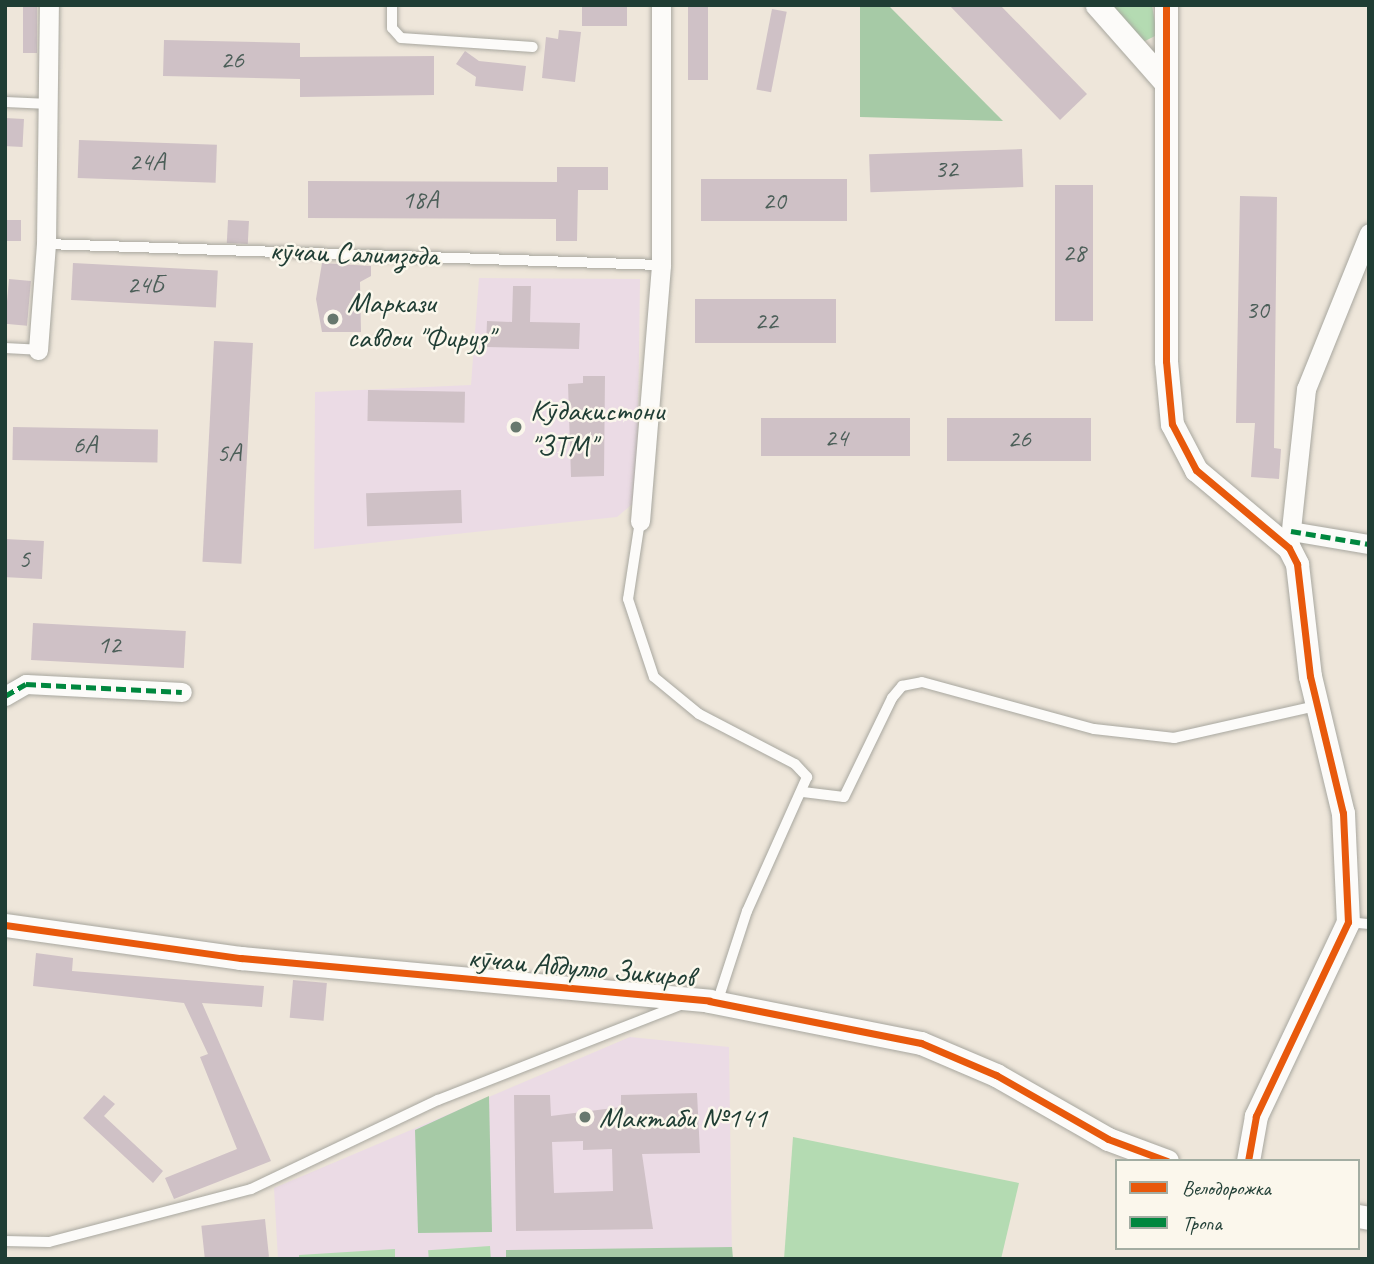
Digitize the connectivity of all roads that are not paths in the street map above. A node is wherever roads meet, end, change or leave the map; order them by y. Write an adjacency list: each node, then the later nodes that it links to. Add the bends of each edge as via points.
1 (49, 5): 11 (street)
2 (391, 5): 8 (lane, via 392,28 401,38)
3 (661, 5): 14 (street)
4 (1097, 5): 7 (street)
5 (1165, 7): 6 (street)
6 (1166, 35): 7 (street, via 1141,46); 9 (street)
7 (1127, 40): 9 (street)
8 (533, 47)
9 (1164, 82): 18 (street, via 1172,424 1196,470)
10 (5, 102): 11 (lane)
11 (50, 104): 13 (street)
12 (1369, 233): 18 (street, via 1306,389)
13 (47, 244): 14 (lane, кӯчаи Салимзода); 16 (street)
14 (661, 264): 17 (street)
15 (5, 348): 16 (lane)
16 (37, 350)
17 (640, 522): 23 (lane, via 628,599 654,677 699,714 802,769)
18 (1290, 539): 19 (street); 22 (street, via 1301,583)
19 (1369, 544)
20 (181, 692): 21 (street, via 26,684)
21 (5, 696)
22 (1317, 705): 23 (lane, via 1174,738 1094,729 922,682 902,686 892,698 844,797); 24 (street, via 1343,813)
23 (803, 792): 26 (lane)
24 (1359, 923): 28 (street, via 1256,1116)
25 (5, 925): 26 (street, кӯчаи Абдулло Зикиров, via 241,958)
26 (706, 1002): 27 (street, кӯчаи Абдулло Зикиров, via 921,1043 996,1075 1108,1139); 29 (lane, via 438,1100 251,1189 49,1242)
27 (1162, 1159)
28 (1248, 1159)
29 (5, 1241)

